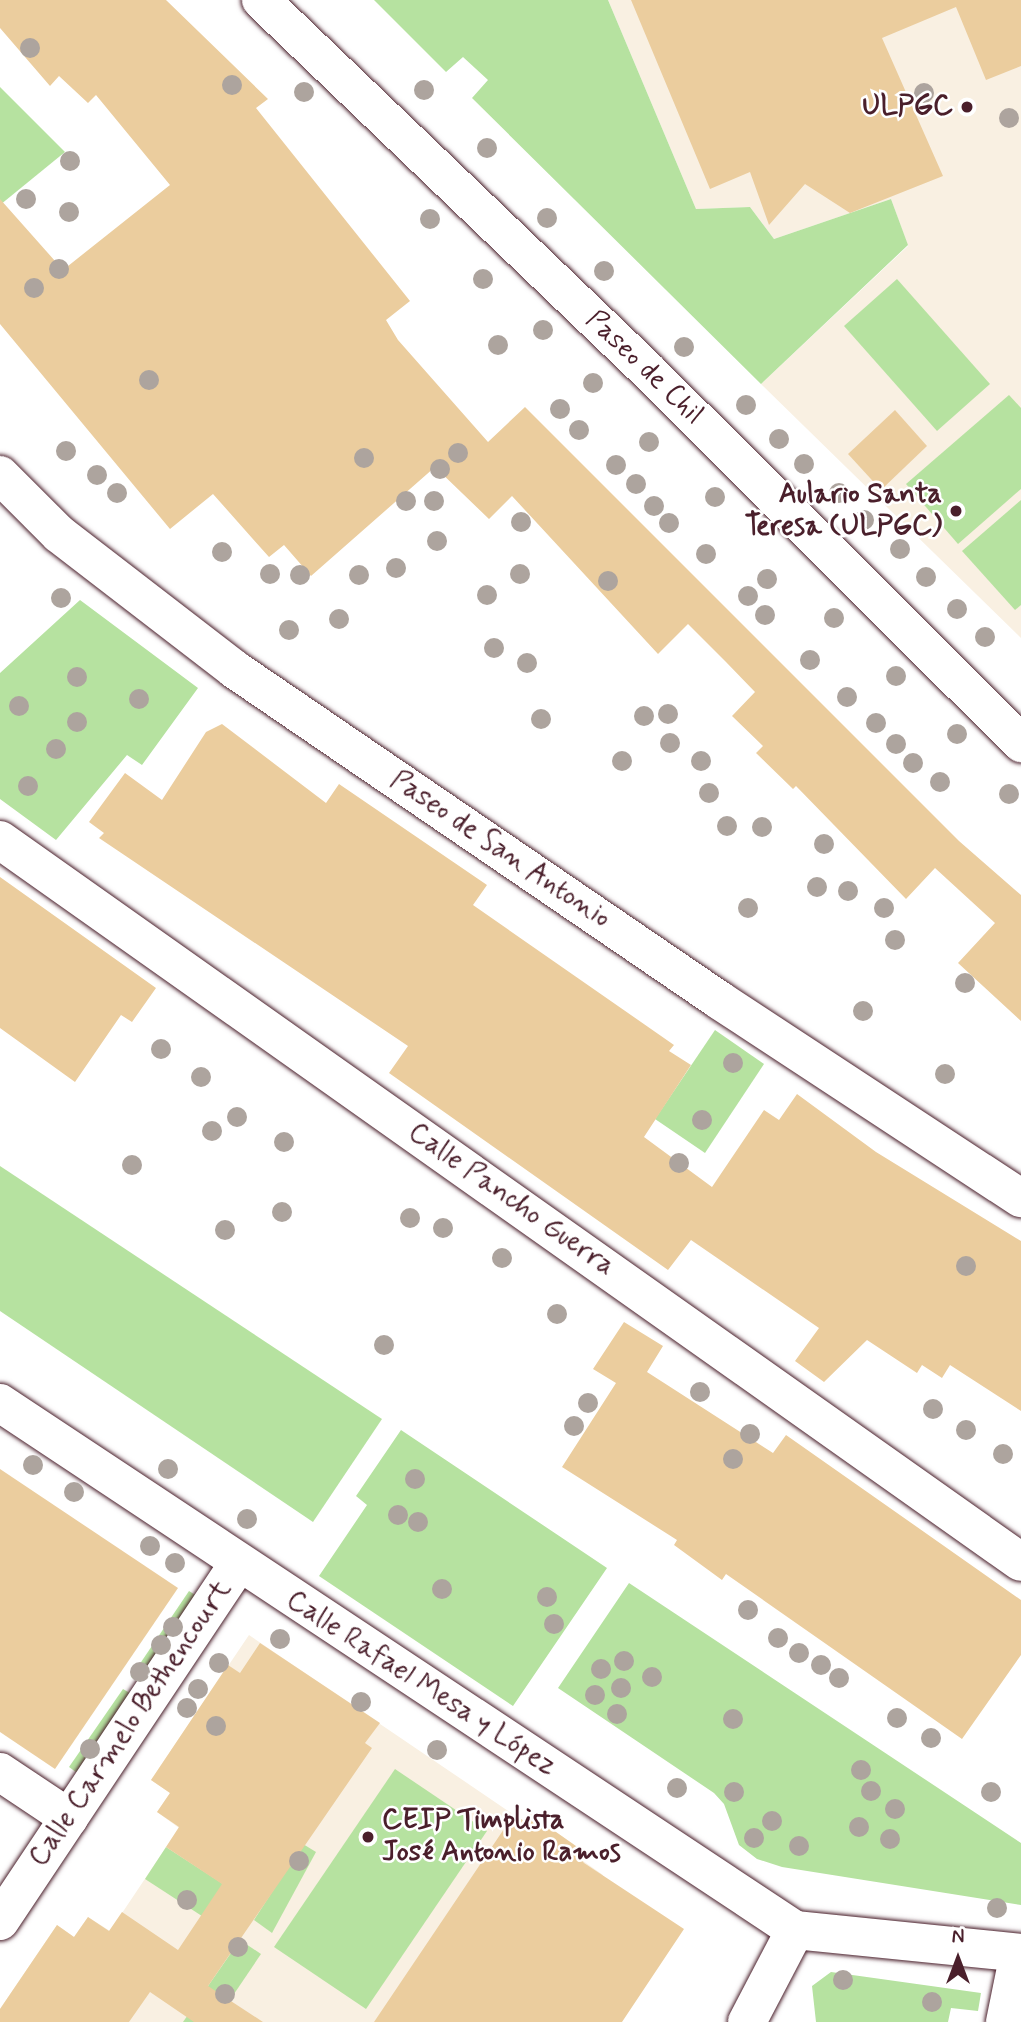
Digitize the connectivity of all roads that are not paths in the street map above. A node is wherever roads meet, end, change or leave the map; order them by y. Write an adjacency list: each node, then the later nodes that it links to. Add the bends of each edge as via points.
1 (261, 0): 3 (street, Paseo de Chil, via 646,369)
2 (0, 475): 5 (street, Paseo de San Antonio, via 59,534 234,668 719,1000)
3 (1021, 743)
4 (0, 840): 7 (street, Calle Pancho Guerra)
5 (1021, 1198)
6 (0, 1403): 8 (street, Calle Rafael Mesa y López)
7 (1021, 1562)
8 (239, 1563): 10 (street, Calle Carmelo Bethencourt); 12 (street, Calle Rafael Mesa y López)
9 (0, 1772): 10 (street)
10 (69, 1818): 11 (street, Calle Carmelo Bethencourt)
11 (0, 1921)
12 (795, 1930): 13 (street, Calle Rafael Mesa y López); 14 (street)
13 (1020, 1953): 15 (street)
14 (747, 2022)
15 (1005, 2022)

